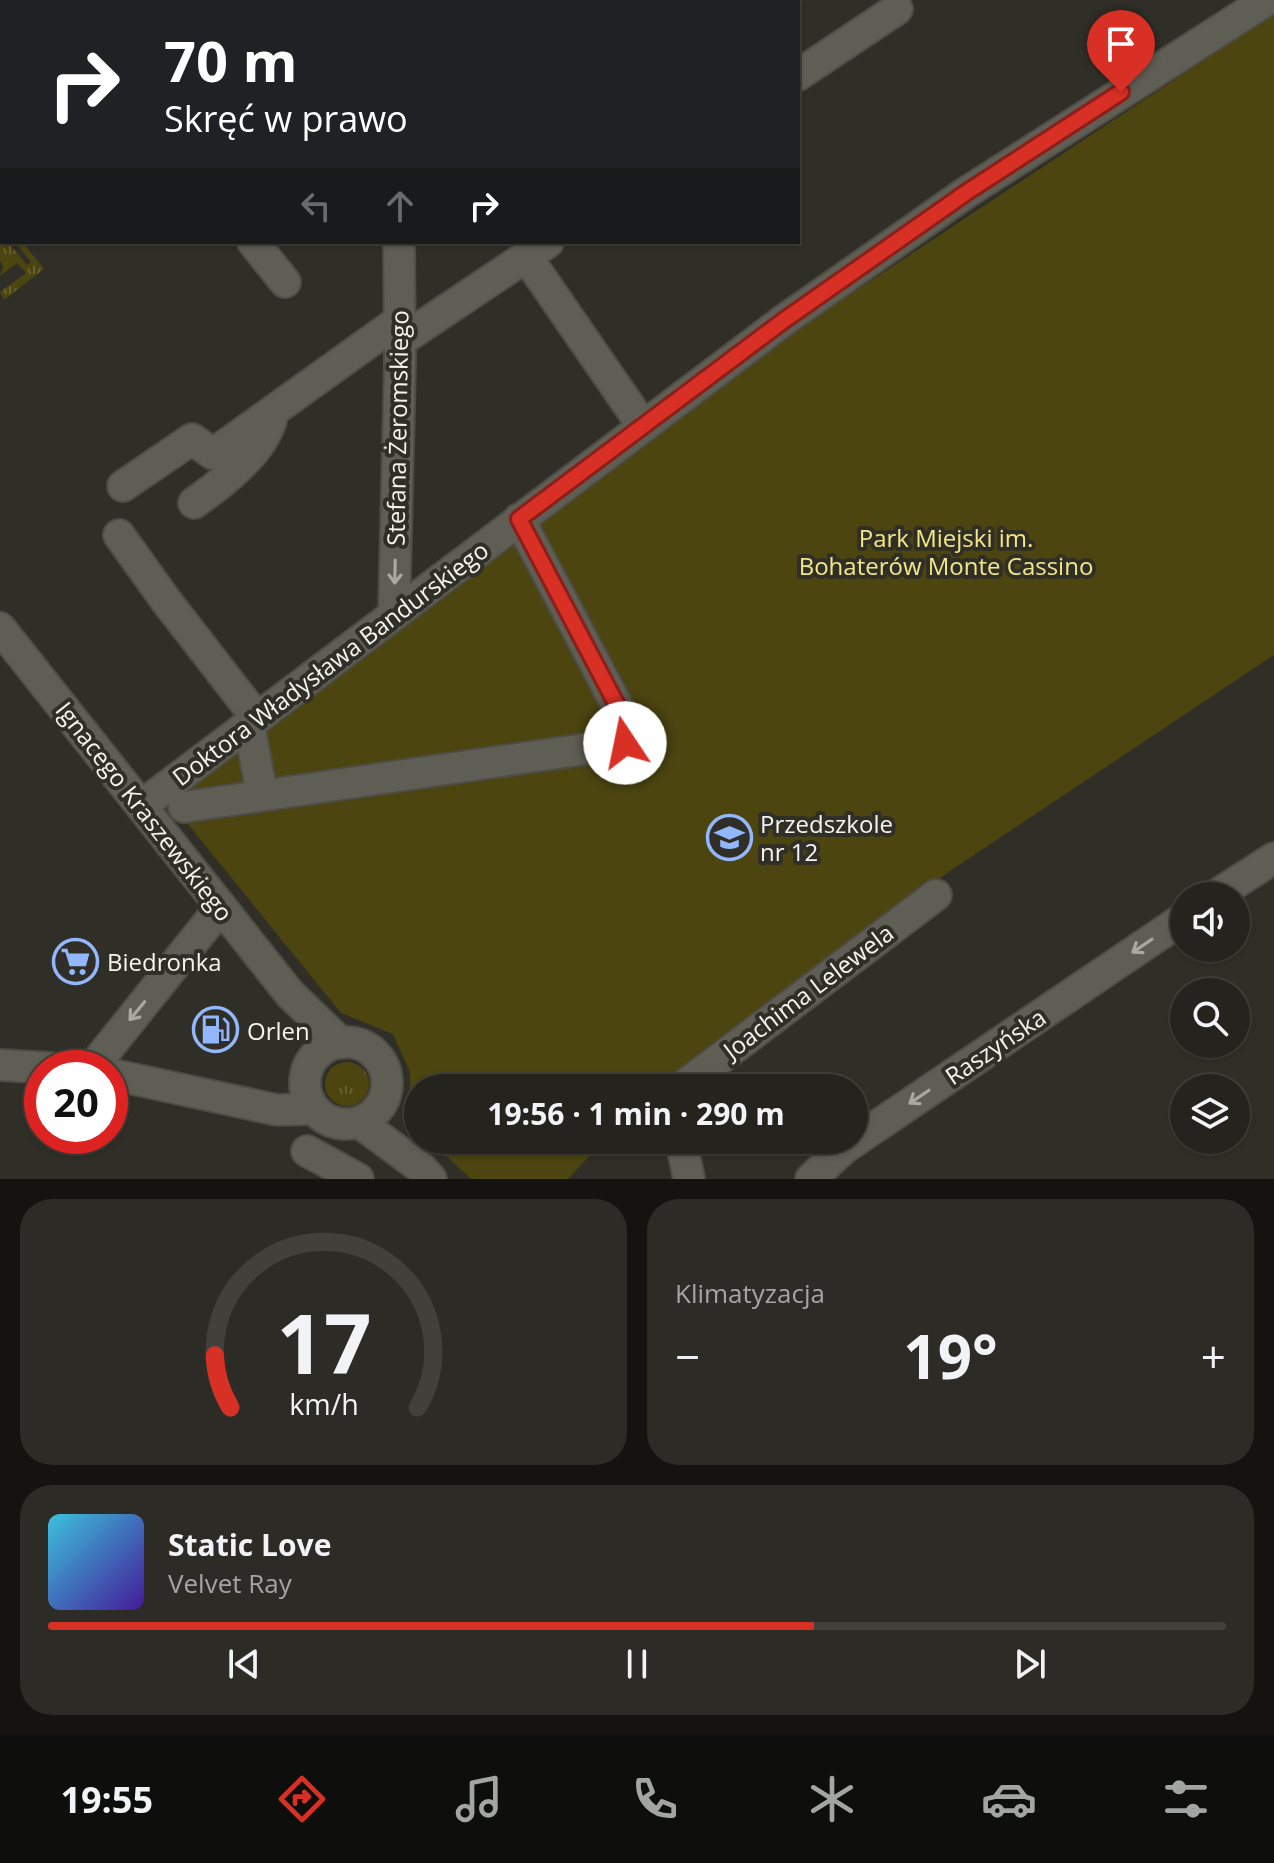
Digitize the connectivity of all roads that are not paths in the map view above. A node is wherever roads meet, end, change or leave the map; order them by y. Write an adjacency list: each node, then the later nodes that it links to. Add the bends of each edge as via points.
1 (1267, 0): 10 (street, Doktora Władysława Bandurskiego, via 967,192)
2 (897, 9): 3 (street)
3 (800, 74)
4 (255, 244): 7 (street)
5 (399, 244): 8 (street, Stefana Żeromskiego)
6 (537, 249): 8 (street); 10 (street)
7 (285, 282)
8 (400, 330): 9 (street); 15 (street, Stefana Żeromskiego, one-way to 15)
9 (274, 410): 11 (street, via 213,454 192,439); 12 (street, via 268,432 229,477)
10 (643, 426): 13 (street, Doktora Władysława Bandurskiego)
11 (123, 486)
12 (194, 503)
13 (519, 519): 15 (street, Doktora Władysława Bandurskiego); 18 (street, via 636,742)
14 (119, 535): 17 (street)
15 (394, 614): 17 (street, Doktora Władysława Bandurskiego)
16 (0, 628): 19 (street, Ignacego Kraszewskiego)
17 (253, 721): 18 (street); 19 (street, Doktora Władysława Bandurskiego)
18 (262, 795): 20 (street)
19 (141, 806): 24 (street, Ignacego Kraszewskiego)
20 (184, 807)
21 (1274, 858): 22 (street)
22 (1237, 882)
23 (936, 895): 30 (street, Joachima Lelewela)
24 (221, 907): 26 (street, one-way to 26); 29 (street, Ignacego Kraszewskiego, via 290,994)
25 (1170, 927): 39 (street, Raszyńska, one-way to 39, via 843,1149)
26 (106, 1050)
27 (0, 1065): 28 (street)
28 (24, 1066)
29 (319, 1072): 31 (street, via 277,1110); 32 (street, via 360,1044 379,1058 388,1079); 33 (street, via 333,1122)
30 (699, 1074)
31 (128, 1078)
32 (383, 1102): 33 (street); 36 (street)
33 (359, 1122): 36 (street)
34 (307, 1151): 37 (street)
35 (684, 1154): 38 (street)
36 (420, 1175)
37 (358, 1179)
38 (689, 1179)
39 (811, 1179)

